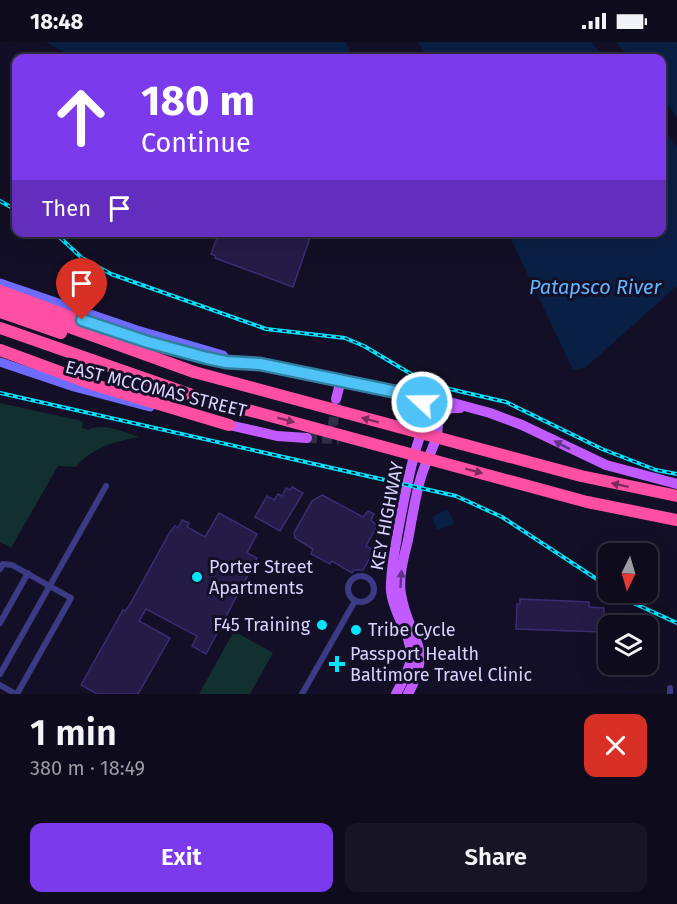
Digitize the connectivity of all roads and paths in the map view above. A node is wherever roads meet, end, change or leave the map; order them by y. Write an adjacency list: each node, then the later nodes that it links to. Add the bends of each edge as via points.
1 (0, 283): 9 (street, via 165,339)
2 (0, 291): 9 (highway, via 158,345 226,362)
3 (0, 302): 10 (highway)
4 (0, 312): 10 (highway)
5 (0, 328): 12 (highway)
6 (0, 336): 12 (highway, via 120,377)
7 (0, 350): 17 (highway, via 103,387)
8 (0, 362): 17 (street, EAST MCCOMAS STREET, via 96,393)
9 (260, 364): 11 (main road)
10 (194, 372): 21 (highway, one-way to 10, bridge, via 591,479)
11 (340, 380): 13 (main road); 14 (main road)
12 (189, 394): 22 (highway, one-way to 22, bridge, via 565,496)
13 (406, 394): 15 (main road); 16 (main road)
14 (336, 399)
15 (473, 409): 16 (main road, via 450,408); 19 (main road, one-way to 15, via 630,474 522,425)
16 (435, 415): 32 (main road, KEY HIGHWAY, via 419,439 392,568 392,596 411,657); 33 (main road, KEY HIGHWAY, one-way to 16, via 420,668 421,652 404,606 401,575 422,474 437,439)
17 (229, 425): 18 (main road, EAST MCCOMAS STREET)
18 (307, 438)
19 (677, 484)
20 (105, 486): 25 (street)
21 (677, 496)
22 (677, 520)
23 (2, 567): 24 (street, via 12,565)
24 (28, 573): 25 (street); 27 (street)
25 (49, 585): 28 (street); 30 (street, via 71,598)
26 (356, 601): 26 (street, via 366,602 374,595 375,587 368,578 357,577 351,582 348,592); 31 (street)
27 (0, 623)
28 (0, 674)
29 (0, 685): 30 (street)
30 (16, 694)
31 (302, 694)
32 (396, 694)
33 (408, 694)

